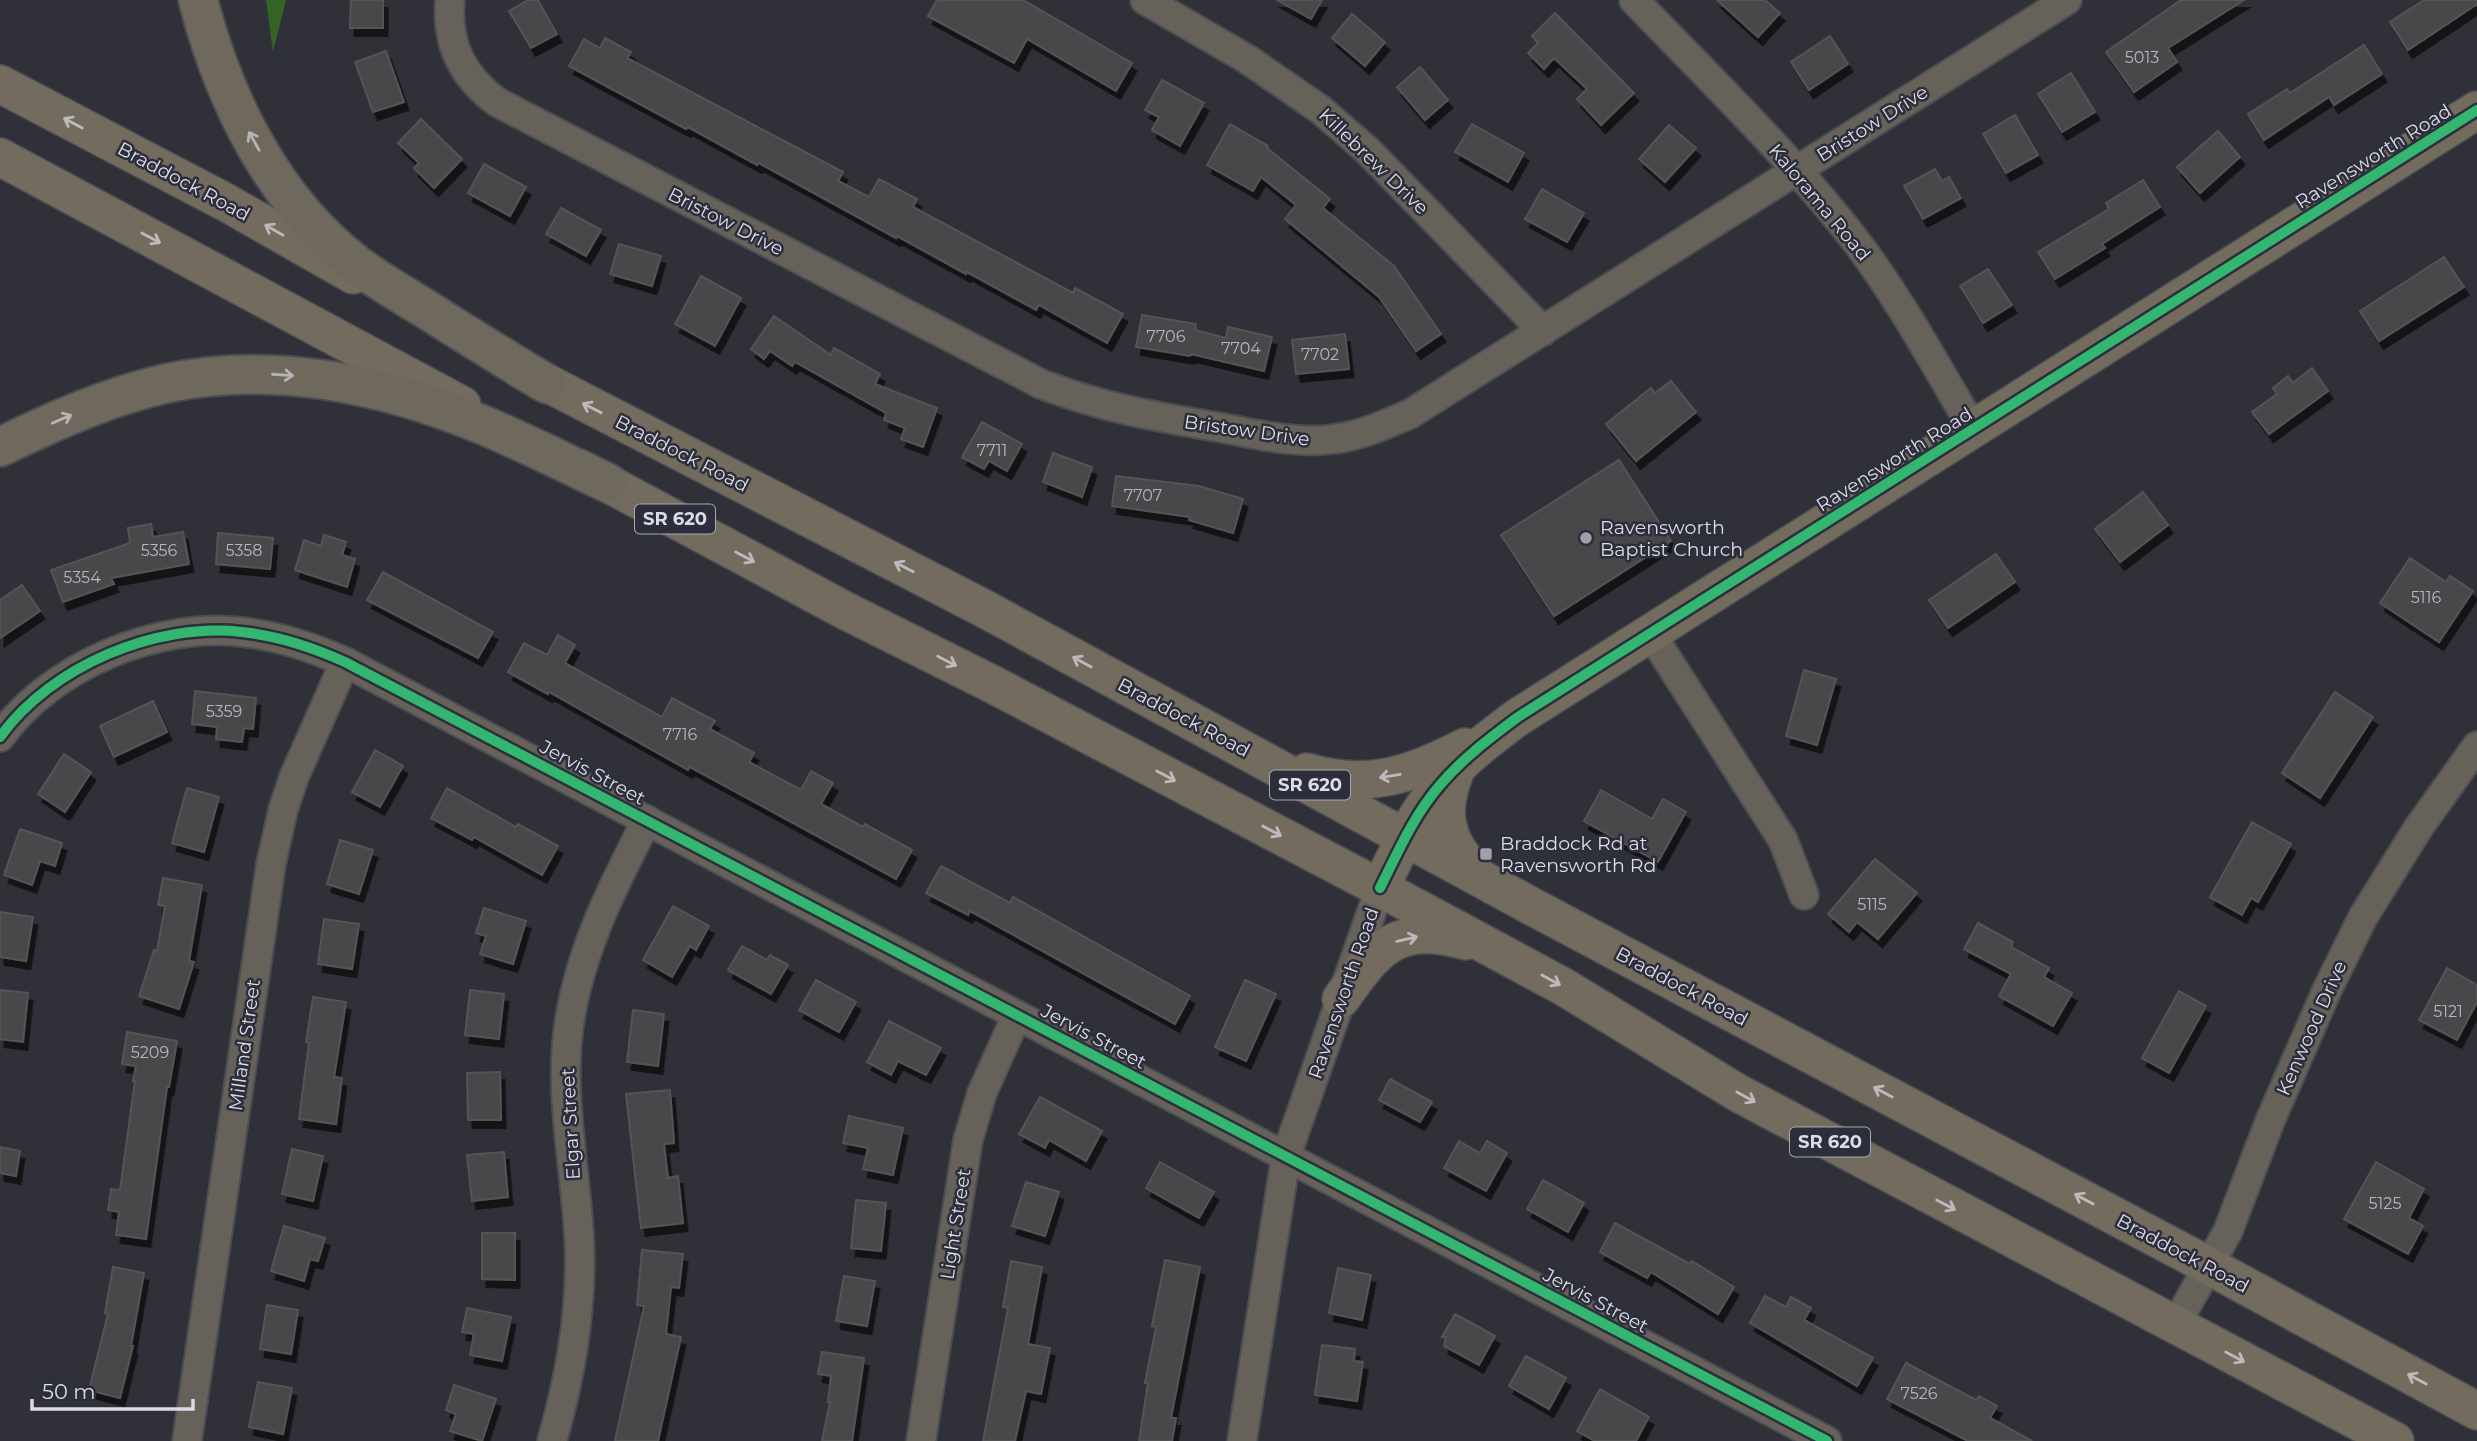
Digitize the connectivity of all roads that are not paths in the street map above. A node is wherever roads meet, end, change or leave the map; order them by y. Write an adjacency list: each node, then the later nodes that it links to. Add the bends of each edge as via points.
1 (198, 0): 11 (highway, one-way to 1, via 357,264 322,234 281,188 256,146 226,86)
2 (450, 0): 10 (street, Bristow Drive, via 455,53 481,91 497,102 1041,384 1081,400 1275,438 1334,440 1410,414)
3 (1145, 0): 10 (street, Killebrew Drive, via 1247,59 1321,110 1368,151)
4 (1634, 0): 9 (street, Kalorama Road)
5 (2067, 0): 9 (street, Bristow Drive)
6 (0, 84): 11 (main road, Braddock Road / SR 620, one-way to 6, via 227,203)
7 (2477, 110): 12 (main road, Ravensworth Road)
8 (0, 157): 14 (main road, SR 620, one-way to 14)
9 (1798, 170): 10 (street, Bristow Drive); 12 (street, Kalorama Road, via 1872,264)
10 (1543, 331)
11 (547, 384): 18 (main road, Braddock Road / SR 620, one-way to 11, via 974,603)
12 (1974, 430): 15 (main road, Ravensworth Road)
13 (0, 447): 14 (highway, one-way to 14, via 125,394 169,383 257,373 306,377 415,400 483,425)
14 (608, 483): 25 (main road, SR 620, one-way to 25)
15 (1651, 634): 17 (main road, Ravensworth Road); 26 (street, via 1783,840)
16 (345, 662): 19 (street, via 311,647 251,633 163,636 91,662 58,682); 22 (street, Jervis Street); 35 (street, Milland Street, via 294,777 271,864)
17 (1518, 717): 18 (main road, one-way to 18, via 1428,766 1358,782 1293,768); 21 (main road, Ravensworth Road)
18 (1214, 733): 23 (main road, Braddock Road / SR 620)
19 (0, 737)
20 (2477, 746): 31 (street, Kenwood Drive, via 2363,917)
21 (1458, 766): 23 (main road, Ravensworth Road, via 1439,786); 24 (main road, via 1448,797 1449,835 1459,855)
22 (647, 820): 29 (street, Jervis Street); 36 (street, Elgar Street, via 595,927 570,1018 566,1115 579,1236 579,1290 574,1348)
23 (1406, 837): 24 (main road, Braddock Road / SR 620); 25 (main road, Ravensworth Road)
24 (1485, 880): 31 (main road, Braddock Road / SR 620, one-way to 24)
25 (1380, 888): 27 (main road, SR 620); 28 (street, Ravensworth Road)
26 (1804, 895)
27 (1491, 948): 28 (main road, one-way to 27, via 1382,947 1404,937 1452,937); 32 (main road, SR 620, one-way to 32, via 1750,1099)
28 (1341, 999): 30 (street, Ravensworth Road)
29 (1017, 1015): 30 (street, Jervis Street); 37 (street, Light Street, via 982,1093 968,1140)
30 (1286, 1156): 34 (street, Jervis Street); 38 (street, Ravensworth Road)
31 (2209, 1266): 32 (street, Kenwood Drive); 33 (main road, Braddock Road / SR 620, one-way to 31)
32 (2175, 1326): 40 (main road, SR 620, one-way to 40)
33 (2477, 1412)
34 (1794, 1433): 39 (street, Jervis Street)
35 (187, 1441)
36 (552, 1441)
37 (921, 1441)
38 (1242, 1441)
39 (1827, 1441)
40 (2395, 1441)

